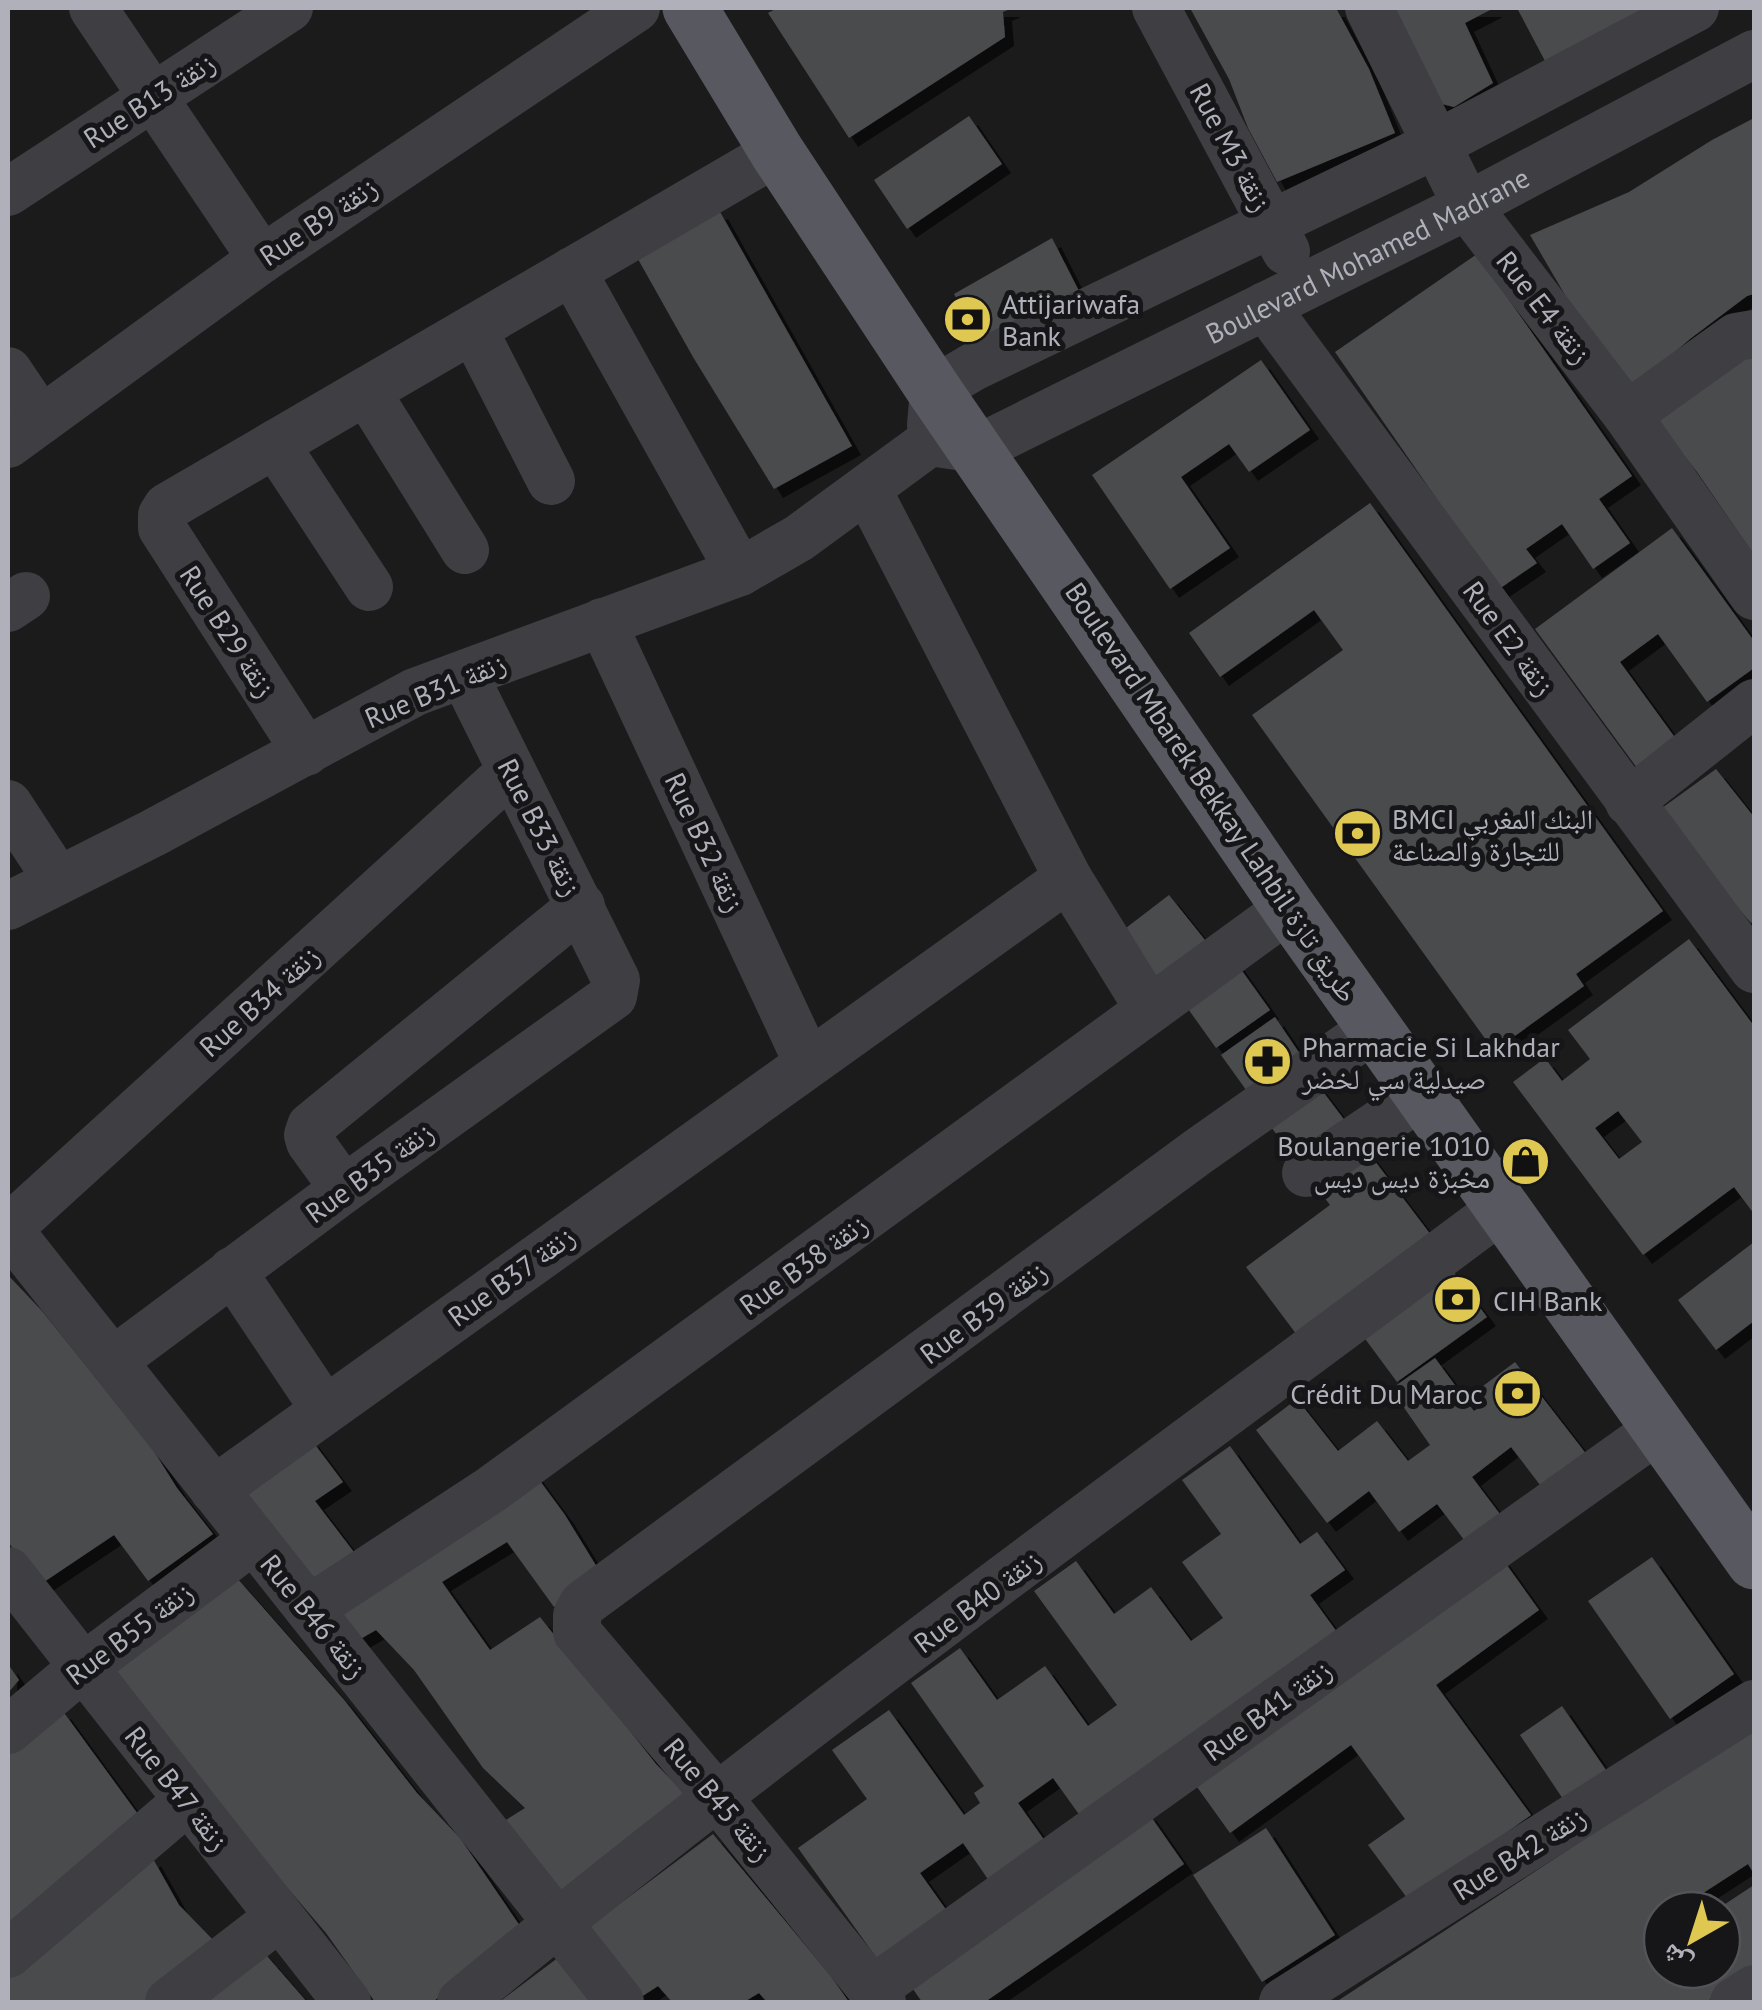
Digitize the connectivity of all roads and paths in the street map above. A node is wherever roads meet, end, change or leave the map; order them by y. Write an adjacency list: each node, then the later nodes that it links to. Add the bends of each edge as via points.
1 (93, 8): 9 (street)
2 (289, 8): 9 (street, Rue B13 زنقة)
3 (636, 8): 15 (street, Rue B9 زنقة)
4 (690, 8): 11 (main road, Boulevard Mbarek Bekkay Lahbil طريق تازة)
5 (1156, 8): 14 (street, Rue M3 زنقة)
6 (1369, 8): 10 (street, Rue E4 زنقة)
7 (1695, 8): 10 (street)
8 (1754, 54): 13 (street, Boulevard Mohamed Madrane)
9 (154, 98): 12 (street, Rue B13 زنقة); 15 (street)
10 (1435, 146): 13 (street, Rue E4 زنقة); 14 (street)
11 (778, 152): 16 (street); 23 (main road, Boulevard Mbarek Bekkay Lahbil طريق تازة)
12 (8, 192)
13 (1467, 206): 17 (street, Boulevard Mohamed Madrane); 22 (street, Rue E4 زنقة)
14 (1274, 225): 17 (street, Rue M3 زنقة); 23 (street, via 972,367)
15 (262, 258): 24 (street, Rue B9 زنقة)
16 (572, 271): 18 (street); 29 (street)
17 (1284, 297): 23 (street, Boulevard Mohamed Madrane); 37 (street, Rue E2 زنقة)
18 (472, 329): 21 (street); 26 (street)
19 (1754, 334): 22 (street, via 1736,337)
20 (8, 371): 24 (street)
21 (366, 391): 25 (street); 28 (street)
22 (1627, 415): 31 (street, Rue E4 زنقة)
23 (947, 427): 27 (street, Rue B31 زنقة); 43 (main road, Boulevard Mbarek Bekkay Lahbil طريق تازة)
24 (24, 432)
25 (275, 444): 30 (street); 35 (street, Rue B29 زنقة, via 167,507 162,528)
26 (551, 481)
27 (867, 488): 29 (street, Rue B31 زنقة); 39 (street)
28 (465, 550)
29 (740, 572): 32 (street, Rue B31 زنقة)
30 (368, 587)
31 (1754, 596)
32 (602, 622): 33 (street, Rue B31 زنقة); 48 (street, Rue B32 زنقة)
33 (464, 675): 35 (street, Rue B31 زنقة, via 415,692); 36 (street, Rue B33 زنقة)
34 (1754, 703): 37 (street)
35 (306, 752): 40 (street, Rue B31 زنقة)
36 (510, 772): 42 (street, Rue B33 زنقة); 53 (street, Rue B34 زنقة)
37 (1629, 802): 44 (street, Rue E2 زنقة)
38 (8, 804): 40 (street)
39 (1068, 878): 46 (street); 48 (street, Rue B37 زنقة)
40 (57, 879): 41 (street, Rue B31 زنقة)
41 (8, 906)
42 (581, 906): 45 (street, Rue B33 زنقة); 51 (street, via 311,1126 310,1142)
43 (1289, 908): 46 (street, Rue B38 زنقة); 47 (main road, Boulevard Mbarek Bekkay Lahbil طريق تازة)
44 (1752, 959)
45 (616, 980): 51 (street, Rue B35 زنقة, via 608,1002)
46 (1149, 1009): 63 (street, Rue B38 زنقة, via 492,1489)
47 (1374, 1028): 49 (main road, Boulevard Mbarek Bekkay Lahbil طريق تازة); 62 (street, Rue B39 زنقة)
48 (808, 1062): 56 (street, Rue B37 زنقة)
49 (1422, 1095): 50 (street); 52 (main road, Boulevard Mbarek Bekkay Lahbil طريق تازة)
50 (1306, 1173)
51 (344, 1189): 54 (street, Rue B35 زنقة)
52 (1501, 1209): 57 (main road, Boulevard Mbarek Bekkay Lahbil طريق تازة); 67 (street, Rue B40 زنقة)
53 (8, 1229): 55 (street, Rue B46 زنقة)
54 (232, 1272): 55 (street, Rue B35 زنقة); 56 (street)
55 (113, 1360): 58 (street, Rue B46 زنقة)
56 (325, 1410): 58 (street, Rue B37 زنقة)
57 (1660, 1428): 60 (main road, Boulevard Mbarek Bekkay Lahbil طريق تازة); 73 (street, Rue B41 زنقة)
58 (214, 1490): 59 (street, Rue B46 زنقة)
59 (253, 1540): 63 (street, Rue B46 زنقة); 64 (street, Rue B55 زنقة)
60 (1754, 1562)
61 (8, 1572): 64 (street, Rue B47 زنقة)
62 (594, 1597): 67 (street, Rue B45 زنقة, via 577,1614 577,1632)
63 (309, 1608): 70 (street, Rue B46 زنقة)
64 (82, 1668): 66 (street, Rue B55 زنقة); 68 (street, Rue B47 زنقة)
65 (1754, 1704): 78 (street, Rue B42 زنقة)
66 (8, 1730)
67 (719, 1799): 70 (street, Rue B40 زنقة); 73 (street, Rue B45 زنقة)
68 (188, 1801): 69 (street, Rue B47 زنقة); 71 (street)
69 (279, 1917): 74 (street); 75 (street, Rue B47 زنقة)
70 (556, 1924): 76 (street, Rue B40 زنقة); 77 (street, Rue B46 زنقة)
71 (8, 1954)
72 (1754, 1988): 79 (street)
73 (877, 1996)
74 (169, 2002)
75 (348, 2002)
76 (461, 2002)
77 (620, 2002)
78 (1283, 2002)
79 (1734, 2002)

